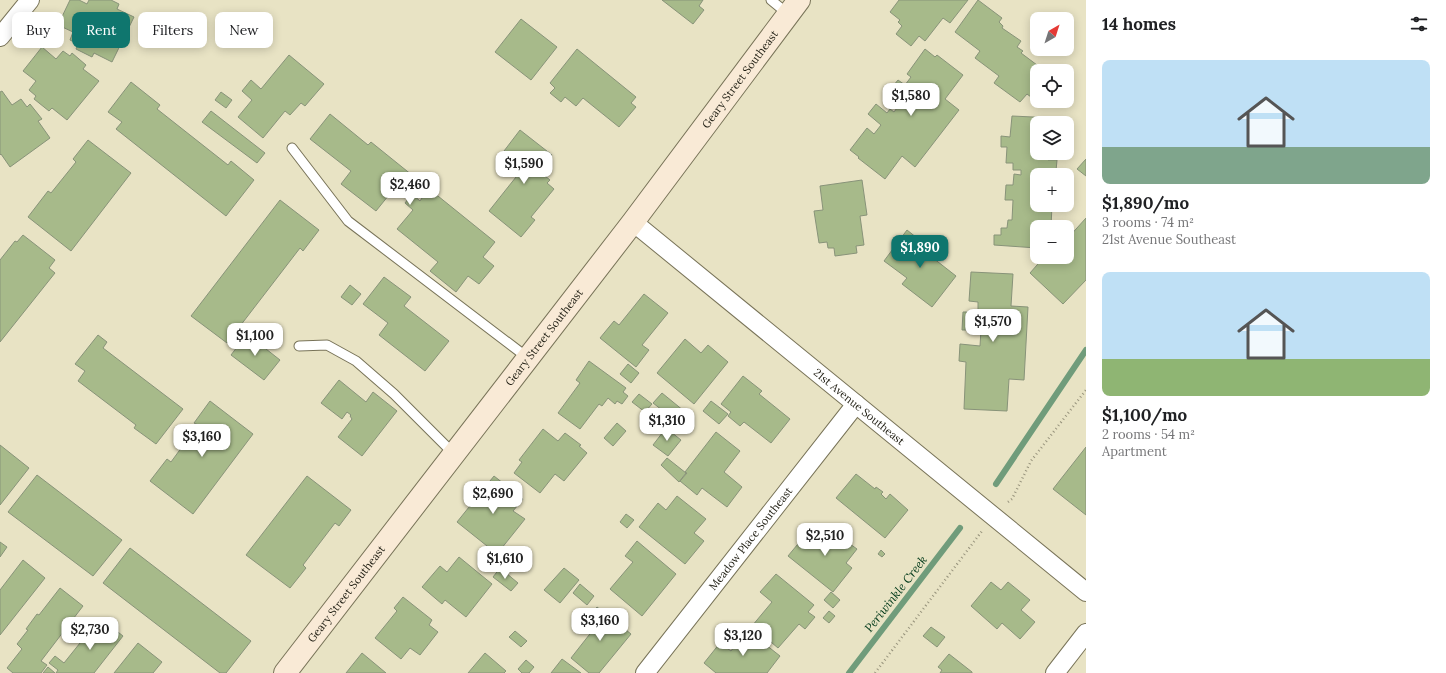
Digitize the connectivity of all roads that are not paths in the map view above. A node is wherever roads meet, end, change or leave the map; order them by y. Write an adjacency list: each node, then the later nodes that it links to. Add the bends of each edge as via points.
1 (30, 0): 4 (street)
2 (771, 0): 3 (lane)
3 (794, 7): 6 (main road, Geary Street Southeast)
4 (0, 37)
5 (292, 148): 8 (lane, via 348,221)
6 (633, 222): 8 (main road, Geary Street Southeast); 9 (street, 21st Avenue Southeast)
7 (299, 346): 10 (lane, via 327,345 356,361 394,394)
8 (528, 358): 10 (main road, Geary Street Southeast)
9 (856, 404): 11 (street, 21st Avenue Southeast); 14 (street, Meadow Place Southeast)
10 (454, 454): 13 (main road, Geary Street Southeast)
11 (1086, 592)
12 (1086, 633): 15 (street)
13 (286, 673)
14 (645, 673)
15 (1055, 673)

